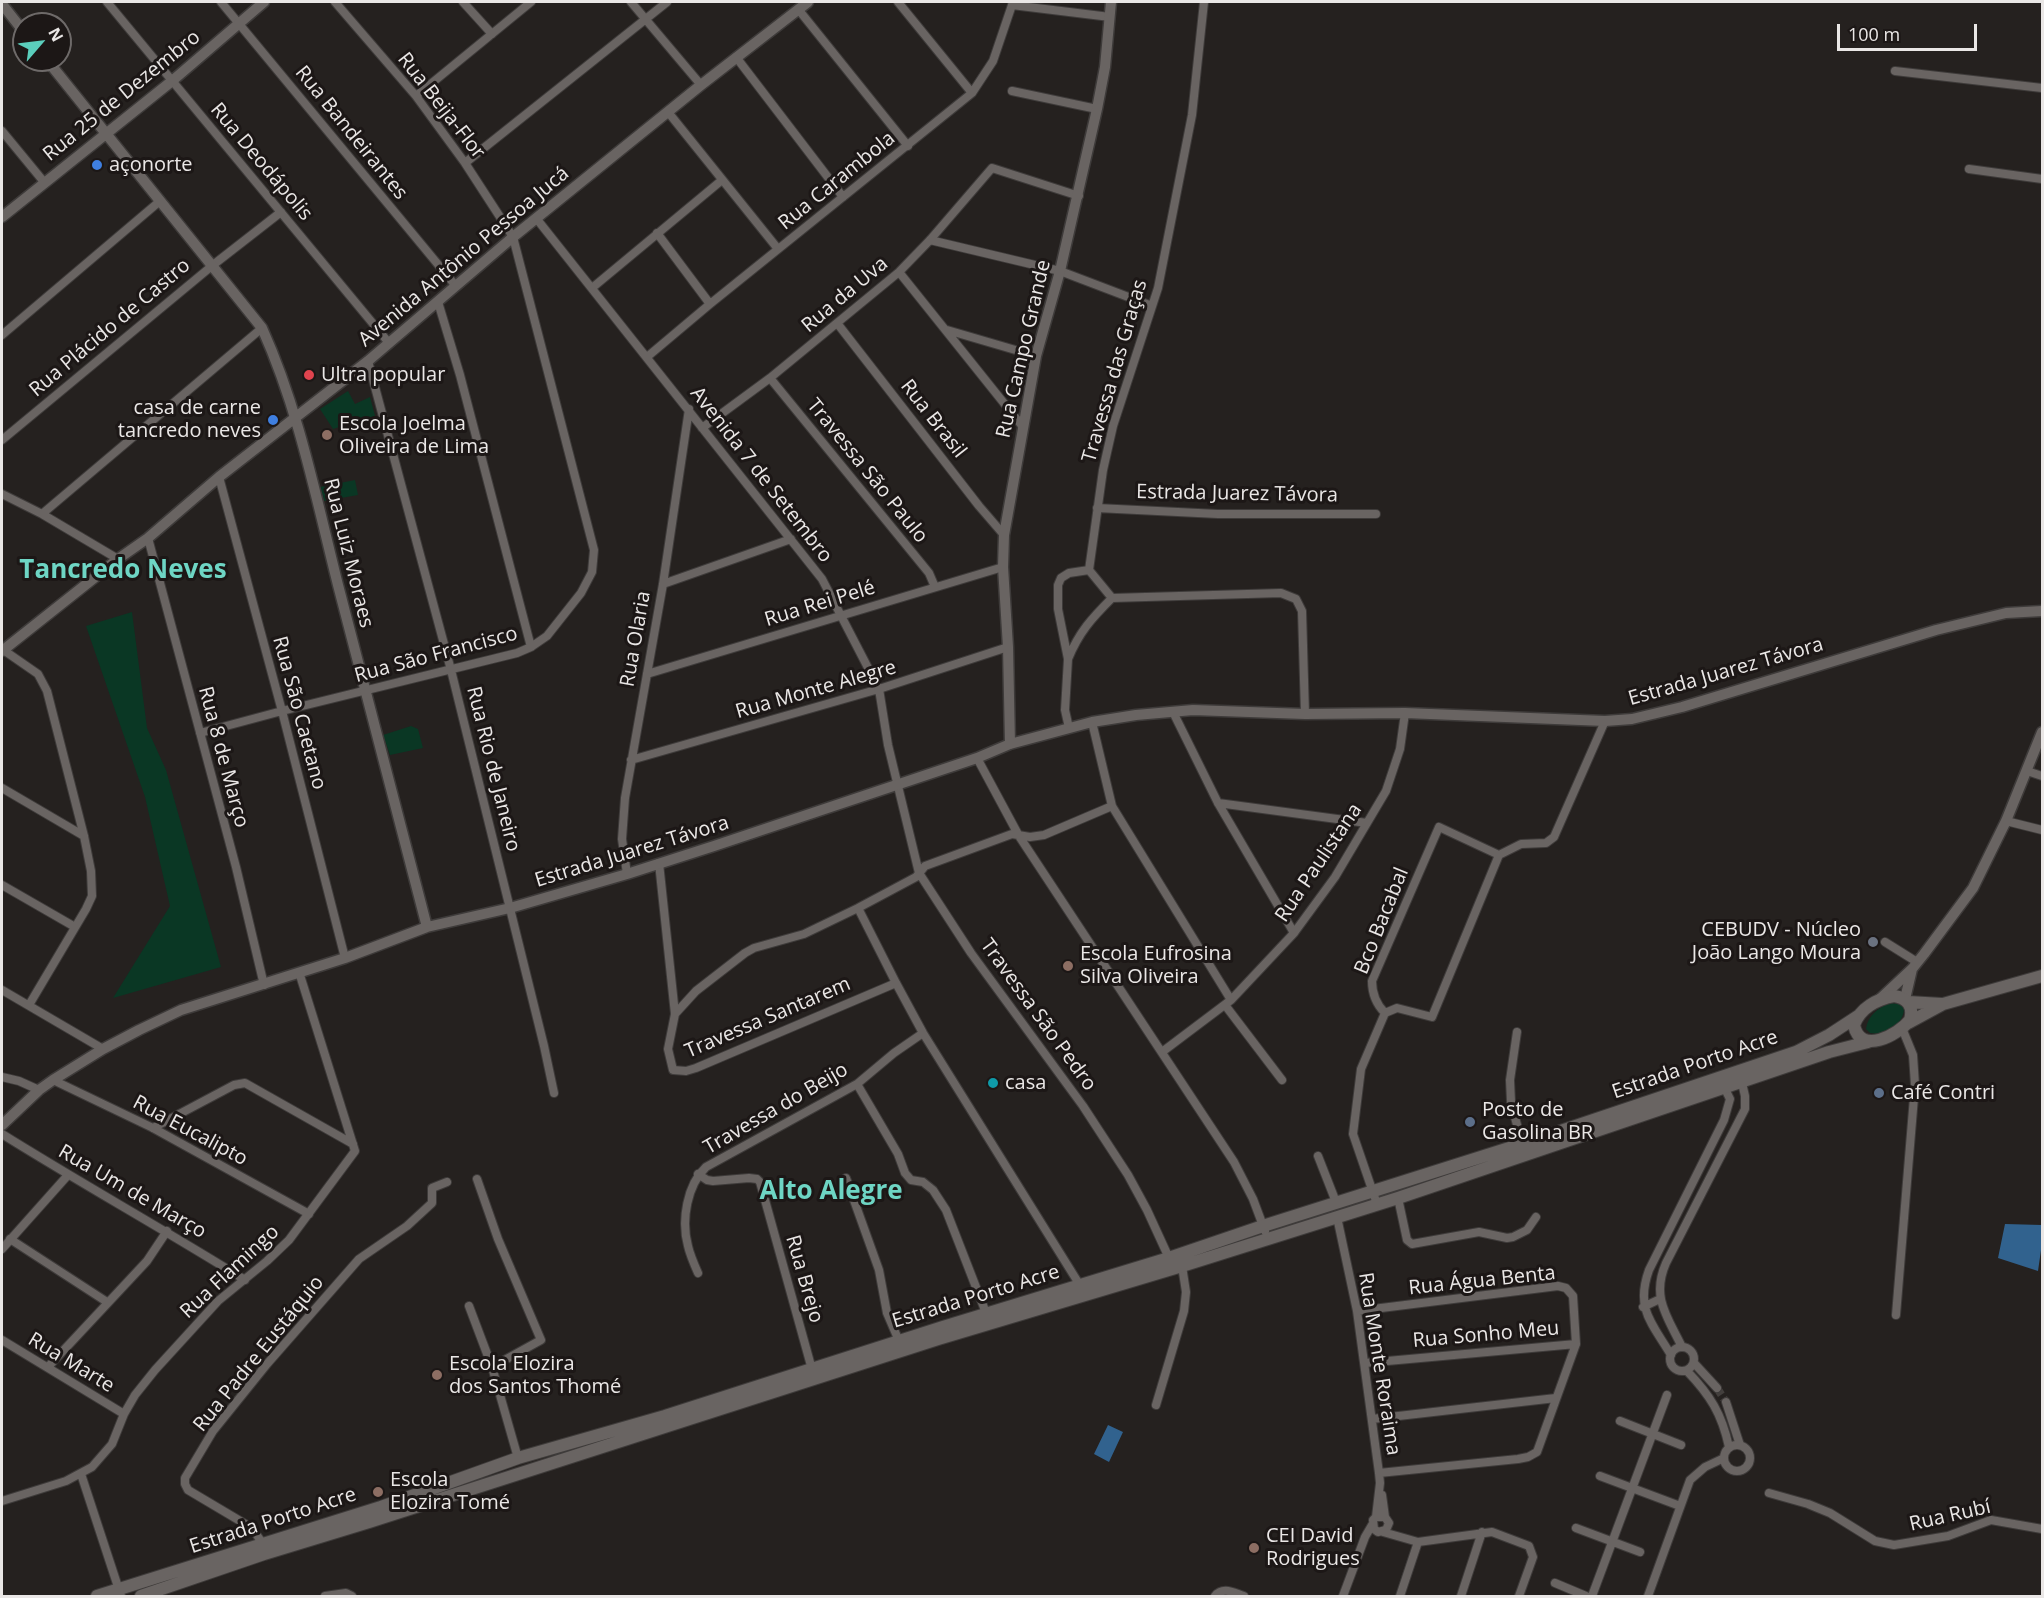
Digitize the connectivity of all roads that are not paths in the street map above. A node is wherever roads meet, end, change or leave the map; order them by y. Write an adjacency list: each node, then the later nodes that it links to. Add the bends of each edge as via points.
1 (107, 2): 24 (street, Rua Deodápolis)
2 (221, 2): 19 (street, Rua Bandeirantes)
3 (264, 2): 19 (street, Rua 25 de Dezembro)
4 (335, 2): 29 (street, Rua Beija-Flor)
5 (463, 2): 20 (street)
6 (531, 2): 20 (street)
7 (631, 2): 18 (street)
8 (667, 2): 18 (street)
9 (808, 2): 15 (street, Avenida Antônio Pessoa Jucá)
10 (898, 2): 28 (street)
11 (1111, 2): 17 (street, Rua Campo Grande)
12 (1204, 2): 57 (street, Travessa das Graças, via 1192,116)
13 (1010, 3): 17 (street); 28 (street, Rua Carambola, via 993,61)
14 (2, 4): 16 (street)
15 (798, 9): 21 (street, Avenida Antônio Pessoa Jucá); 34 (street)
16 (12, 17)
17 (1110, 17): 30 (street, Rua Campo Grande)
18 (645, 18): 25 (street); 35 (street)
19 (239, 22): 24 (street, Rua 25 de Dezembro); 53 (street, Rua Bandeirantes)
20 (492, 34): 29 (street)
21 (736, 57): 25 (street, Avenida Antônio Pessoa Jucá); 41 (street)
22 (1895, 71): 26 (street)
23 (57, 72): 33 (street, Rua Luiz Moraes)
24 (172, 81): 33 (street, Rua 25 de Dezembro); 43 (street, Rua Deodápolis)
25 (700, 85): 31 (street, Avenida Antônio Pessoa Jucá)
26 (2043, 88)
27 (1012, 91): 30 (street)
28 (972, 93): 34 (street, Rua Carambola)
29 (416, 96): 35 (street, Rua Beija-Flor)
30 (1098, 110): 40 (street, Rua Campo Grande)
31 (668, 112): 38 (street); 45 (street, Avenida Antônio Pessoa Jucá)
32 (2, 131): 39 (street)
33 (106, 133): 39 (street, Rua 25 de Dezembro); 42 (street, Rua Luiz Moraes)
34 (908, 146): 41 (street, Rua Carambola)
35 (465, 163): 47 (street, Rua Beija-Flor)
36 (1969, 169): 37 (street)
37 (2043, 179)
38 (722, 180): 46 (street); 49 (street)
39 (44, 182): 44 (street, Rua 25 de Dezembro)
40 (1078, 196): 48 (street, Rua da Uva, via 992,168); 51 (street, Rua Campo Grande)
41 (843, 197): 49 (street, Rua Carambola)
42 (160, 201): 50 (street, Rua Luiz Moraes); 61 (street)
43 (281, 212): 50 (street, Rua Plácido de Castro); 62 (street, Rua Deodápolis)
44 (2, 217)
45 (536, 218): 47 (street, Avenida Antônio Pessoa Jucá); 54 (street, Avenida 7 de Setembro)
46 (657, 233): 54 (street); 56 (street)
47 (513, 237): 53 (street, Avenida Antônio Pessoa Jucá); 88 (street, Rua São Francisco, via 594,550 592,572 582,593 547,636)
48 (930, 240): 51 (street); 52 (street, Rua da Uva)
49 (778, 249): 56 (street, Rua Carambola)
50 (213, 265): 59 (street, Rua Luiz Moraes); 71 (street, Rua Plácido de Castro)
51 (1060, 271): 57 (street); 63 (street, Rua Campo Grande)
52 (899, 272): 58 (street, Rua da Uva); 60 (street)
53 (454, 285): 55 (street, Avenida Antônio Pessoa Jucá)
54 (592, 288): 64 (street, Avenida 7 de Setembro)
55 (438, 302): 62 (street, Avenida Antônio Pessoa Jucá); 88 (street)
56 (710, 304): 64 (street, Rua Carambola)
57 (1152, 306): 74 (street, Travessa das Graças, via 1113,426)
58 (837, 323): 66 (street, Rua da Uva); 77 (street, Rua Brasil)
59 (262, 328): 68 (street, Rua Luiz Moraes); 75 (street)
60 (947, 330): 63 (street); 69 (street)
61 (2, 334)
62 (389, 344): 65 (street, Avenida Antônio Pessoa Jucá)
63 (1036, 356): 69 (street, Rua Campo Grande)
64 (647, 357): 67 (street, Avenida 7 de Setembro)
65 (368, 361): 68 (street, Avenida Antônio Pessoa Jucá); 92 (street, Rua Rio de Janeiro)
66 (770, 378): 70 (street, Rua da Uva); 84 (street, Travessa São Paulo, via 928,573)
67 (689, 409): 70 (street, Avenida 7 de Setembro); 83 (street, Rua Olaria)
68 (296, 417): 72 (street, Avenida Antônio Pessoa Jucá); 95 (street, Rua Luiz Moraes)
69 (1023, 427): 77 (street, Rua Campo Grande)
70 (702, 428): 79 (street, Avenida 7 de Setembro)
71 (2, 440)
72 (219, 477): 78 (street, Avenida Antônio Pessoa Jucá); 96 (street, Rua São Caetano)
73 (2, 494): 75 (street)
74 (1097, 508): 76 (street, Estrada Juarez Távora, via 1218,514); 82 (street, Travessa das Graças)
75 (42, 514): 80 (street)
76 (1376, 514)
77 (1004, 535): 81 (street, Rua Campo Grande)
78 (148, 538): 80 (street, Avenida Antônio Pessoa Jucá); 104 (street, Rua 8 de Março)
79 (791, 539): 83 (street); 87 (street, Avenida 7 de Setembro, via 822,579)
80 (118, 560): 90 (street, Avenida Antônio Pessoa Jucá)
81 (1003, 567): 84 (street, Rua Rei Pelé); 89 (street, Rua Campo Grande)
82 (1089, 570): 85 (street); 91 (street, via 1069,573 1058,585 1058,609)
83 (663, 584): 93 (street, Rua Olaria)
84 (935, 587): 87 (street, Rua Rei Pelé)
85 (1112, 598): 91 (street, via 1076,639); 99 (street, via 1281,593 1292,597 1302,611)
86 (2043, 611): 100 (street, Estrada Juarez Távora, via 2006,613 1936,630 1682,707)
87 (840, 615): 93 (street, Rua Rei Pelé); 94 (street, Avenida 7 de Setembro)
88 (531, 647): 92 (street, Rua São Francisco)
89 (1008, 647): 94 (street, Rua Monte Alegre); 105 (street, Rua Campo Grande)
90 (2, 650): 117 (street, via 44,682)
91 (1068, 659): 102 (street, via 1065,701)
92 (452, 670): 95 (street, Rua São Francisco); 124 (street, Rua Rio de Janeiro)
93 (647, 674): 107 (street, Rua Olaria)
94 (879, 689): 107 (street, Rua Monte Alegre); 110 (street, Avenida 7 de Setembro)
95 (365, 691): 96 (street, Rua São Francisco); 127 (street, Rua Luiz Moraes)
96 (282, 711): 104 (street, Rua São Francisco); 130 (street, Rua São Caetano)
97 (1173, 712): 99 (street, Estrada Juarez Távora); 101 (street, Estrada Juarez Távora); 112 (street)
98 (1405, 713): 99 (street, Estrada Juarez Távora); 100 (street, Estrada Juarez Távora); 115 (street, Rua Paulistana, via 1394,772)
99 (1305, 714)
100 (1605, 721): 119 (street, via 1554,837 1546,843 1521,844)
101 (1092, 722): 102 (street, Estrada Juarez Távora); 113 (street)
102 (1069, 728): 105 (street, Estrada Juarez Távora)
103 (2043, 732): 108 (street)
104 (200, 733): 135 (street, Rua 8 de Março)
105 (1010, 744): 106 (street, Estrada Juarez Távora)
106 (977, 758): 110 (street, Estrada Juarez Távora); 118 (street)
107 (631, 760): 122 (street, Rua Olaria, via 622,839)
108 (2027, 771): 109 (street); 114 (street)
109 (2043, 776)
110 (899, 784): 120 (street, Estrada Juarez Távora); 121 (street, Travessa São Pedro)
111 (2, 788): 117 (street)
112 (1218, 803): 115 (street); 128 (street)
113 (1112, 806): 118 (street, via 1044,835); 139 (street)
114 (2006, 821): 116 (street); 131 (street, via 1973,888)
115 (1367, 823): 128 (street, Rua Paulistana, via 1335,877)
116 (2043, 830)
117 (84, 836): 126 (street, via 92,896)
118 (1019, 836): 121 (street, via 1008,835 925,866); 150 (street)
119 (1499, 855): 142 (street, via 1432,1017 1397,1008); 142 (street, Bco Bacabal, via 1438,828 1372,981 1374,997)
120 (660, 863): 122 (street, Estrada Juarez Távora); 143 (street)
121 (920, 873): 125 (street); 182 (street, Travessa São Pedro, via 971,953 1083,1106 1128,1175)
122 (627, 874): 124 (street, Estrada Juarez Távora)
123 (2, 885): 126 (street)
124 (510, 908): 127 (street, Estrada Juarez Távora); 158 (street, Rua Rio de Janeiro)
125 (858, 908): 134 (street); 143 (street, via 804,934 754,948 696,991)
126 (75, 927): 141 (street)
127 (427, 927): 130 (street, Estrada Juarez Távora)
128 (1294, 933): 139 (street, Rua Paulistana)
129 (1885, 942): 131 (street)
130 (345, 958): 132 (street, Estrada Juarez Távora)
131 (1914, 965): 137 (street); 138 (street)
132 (299, 972): 135 (street, Estrada Juarez Távora); 163 (street)
133 (2043, 976): 140 (main road)
134 (896, 984): 143 (street, Travessa Santarem, via 686,1071 673,1070 668,1049); 147 (street)
135 (264, 985): 149 (street, Estrada Juarez Távora, via 175,1013)
136 (2, 990): 141 (street)
137 (1879, 1000): 138 (main road, via 1894,996); 144 (main road)
138 (1906, 1000): 140 (main road); 145 (main road, via 1912,1011)
139 (1228, 1002): 150 (street, Rua Paulistana); 153 (street)
140 (1943, 1004): 145 (main road)
141 (28, 1005): 149 (street)
142 (1384, 1013): 170 (street, via 1361,1069 1353,1124 1353,1138)
143 (675, 1014)
144 (1858, 1016): 148 (main road, via 1855,1031); 162 (main road, Estrada Porto Acre, via 1796,1052)
145 (1905, 1025): 148 (main road); 192 (street, via 1915,1084)
146 (1517, 1032): 162 (street, via 1510,1080 1511,1102)
147 (923, 1033): 155 (street, Travessa do Beijo); 186 (street)
148 (1868, 1042): 154 (main road, Estrada Porto Acre)
149 (103, 1049): 152 (street, Estrada Juarez Távora)
150 (1162, 1052): 177 (street, via 1234,1162)
151 (2, 1077): 157 (street)
152 (53, 1080): 157 (street, Estrada Juarez Távora); 160 (street, Rua Eucalipto)
153 (1282, 1080)
154 (1742, 1083): 156 (main road, Estrada Porto Acre); 187 (street, via 1745,1108 1666,1263 1659,1284)
155 (857, 1084): 165 (street, Travessa do Beijo); 193 (street, via 906,1173 911,1180 923,1182 933,1190 946,1210)
156 (1725, 1089): 171 (main road, Estrada Porto Acre); 190 (street, via 1730,1099 1726,1114 1649,1270 1644,1282)
157 (39, 1090): 159 (street, Estrada Juarez Távora)
158 (554, 1093)
159 (2, 1125)
160 (153, 1128): 163 (street, via 234,1085 245,1083); 174 (street, Rua Eucalipto)
161 (2, 1134): 166 (street, Rua Um de Março)
162 (1522, 1143): 170 (main road, Estrada Porto Acre)
163 (354, 1147): 174 (street, Rua Flamingo)
164 (1318, 1156): 172 (street)
165 (698, 1174): 184 (street, Travessa do Beijo, via 689,1196 685,1232); 206 (street, Rua Brejo, via 713,1181 749,1178 760,1182)
166 (68, 1175): 178 (street, Rua Um de Março); 179 (street)
167 (846, 1178): 197 (street)
168 (477, 1179): 204 (street, via 541,1341)
169 (447, 1182): 234 (street, Rua Padre Eustáquio, via 432,1188 432,1203 407,1226 359,1259 220,1423 185,1478 188,1490 252,1528)
170 (1372, 1191): 172 (main road, Estrada Porto Acre); 173 (street)
171 (1398, 1198): 173 (main road, Estrada Porto Acre); 175 (street, via 1407,1240 1412,1244 1479,1232 1513,1237 1527,1230)
172 (1336, 1202): 177 (main road, Estrada Porto Acre)
173 (1377, 1204): 176 (main road, Estrada Porto Acre)
174 (309, 1214): 185 (street, Rua Flamingo, via 289,1240)
175 (1536, 1216)
176 (1337, 1217): 180 (main road, Estrada Porto Acre); 191 (street, Rua Monte Roraima)
177 (1263, 1226): 180 (street); 182 (main road, Estrada Porto Acre)
178 (167, 1231): 185 (street, Rua Um de Março); 188 (street, via 147,1261)
179 (10, 1239): 181 (street); 188 (street)
180 (1268, 1239): 183 (main road, Estrada Porto Acre)
181 (2, 1249)
182 (1169, 1258): 186 (main road, Estrada Porto Acre)
183 (1182, 1266): 186 (main road, Estrada Porto Acre); 211 (street, via 1184,1311)
184 (698, 1273)
185 (245, 1280): 212 (street, Rua Flamingo, via 218,1301 155,1370)
186 (1082, 1290): 193 (main road, Estrada Porto Acre)
187 (1660, 1299): 190 (street); 194 (street)
188 (107, 1302): 203 (street)
189 (469, 1306): 204 (street)
190 (1643, 1307): 195 (street)
191 (1357, 1311): 198 (street, Rua Água Benta, via 1558,1286 1573,1296); 201 (street, Rua Monte Roraima)
192 (1896, 1315)
193 (989, 1319): 197 (main road, Estrada Porto Acre); 206 (main road, Estrada Porto Acre)
194 (1669, 1319): 195 (street); 199 (street)
195 (1655, 1328): 200 (street)
196 (2, 1340): 203 (street, Rua Marte)
197 (899, 1341): 206 (main road, Estrada Porto Acre)
198 (1576, 1344): 201 (street, Rua Sonho Meu); 209 (street, Rua Água Benta)
199 (1682, 1347): 200 (street); 202 (street, via 1692,1352)
200 (1671, 1355): 205 (street, via 1672,1366)
201 (1365, 1363): 213 (street, Rua Monte Roraima)
202 (1694, 1363): 205 (street); 207 (street)
203 (48, 1367): 212 (street, Rua Marte)
204 (492, 1367): 219 (street)
205 (1687, 1371): 218 (street, via 1713,1403)
206 (813, 1374): 219 (main road, Estrada Porto Acre); 234 (main road, Estrada Porto Acre, via 369,1522)
207 (1718, 1388)
208 (1667, 1395): 215 (street)
209 (1556, 1398): 213 (street); 221 (street, Rua Água Benta, via 1542,1444 1538,1452 1528,1457)
210 (1726, 1402): 217 (street)
211 (1156, 1405)
212 (124, 1413): 222 (street, Rua Flamingo, via 112,1444)
213 (1372, 1419): 221 (street, Rua Monte Roraima)
214 (1620, 1421): 215 (street)
215 (1652, 1434): 216 (street); 224 (street)
216 (1681, 1445)
217 (1740, 1445): 218 (street); 220 (street, via 1750,1453 1749,1466 1737,1472)
218 (1729, 1447): 220 (street)
219 (518, 1458): 234 (main road, Estrada Porto Acre)
220 (1725, 1462): 227 (street, via 1713,1463 1696,1473)
221 (1379, 1473): 228 (street, Rua Monte Roraima)
222 (81, 1474): 226 (street); 237 (street)
223 (1600, 1476): 224 (street)
224 (1632, 1487): 227 (street); 232 (street)
225 (1769, 1493): 230 (street, Rua Rubí, via 1830,1513 1875,1541 1894,1545 1947,1536 1991,1520)
226 (2, 1501)
227 (1680, 1506): 250 (street)
228 (1381, 1525): 233 (street, via 1398,1538); 244 (street, via 1365,1537)
229 (1576, 1528): 232 (street)
230 (2043, 1528)
231 (1482, 1532): 233 (street); 246 (street); 247 (street, via 1529,1546 1532,1551)
232 (1612, 1541): 235 (street); 249 (street)
233 (1418, 1542): 245 (street)
234 (266, 1548): 237 (main road, Estrada Porto Acre); 241 (main road, Estrada Porto Acre)
235 (1640, 1552)
236 (1555, 1583): 248 (street)
237 (120, 1593): 240 (main road, Estrada Porto Acre)
238 (1218, 1594): 243 (street, via 1226,1590)
239 (349, 1595): 242 (street)
240 (97, 1596)
241 (141, 1596)
242 (325, 1596)
243 (1244, 1596)
244 (1343, 1596)
245 (1400, 1596)
246 (1461, 1596)
247 (1519, 1596)
248 (1586, 1596)
249 (1592, 1596)
250 (1648, 1596)

